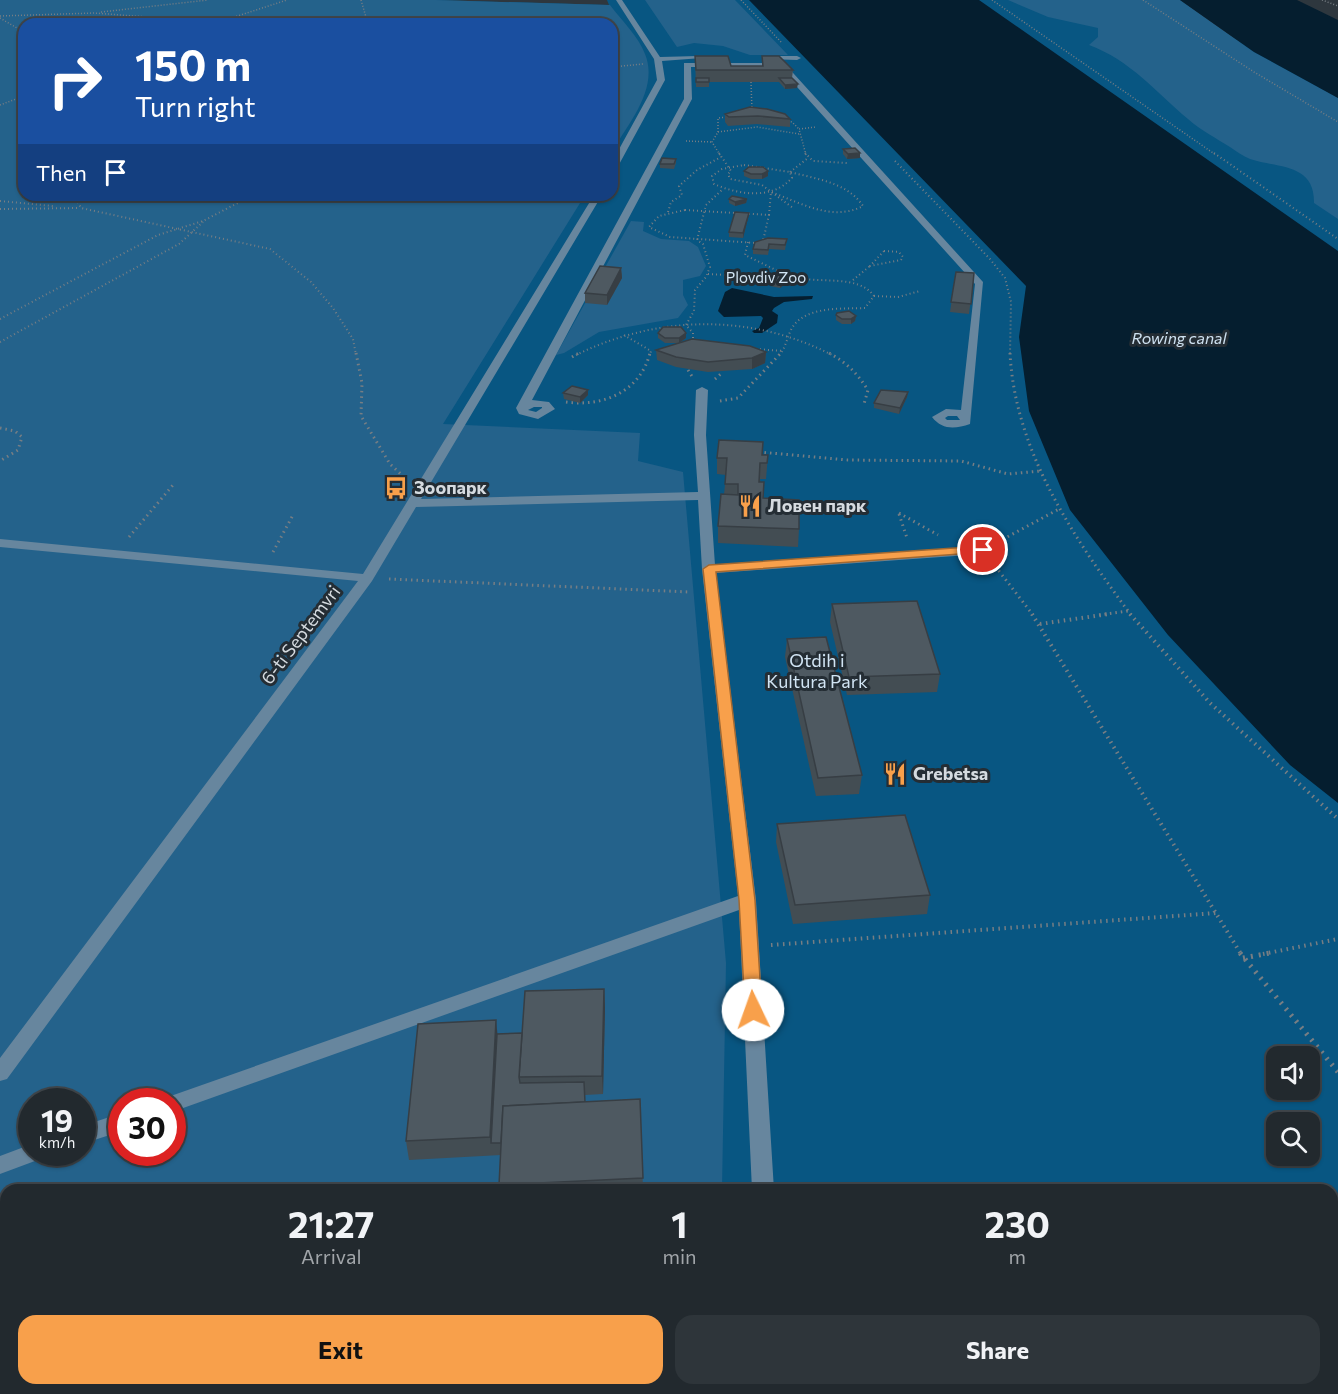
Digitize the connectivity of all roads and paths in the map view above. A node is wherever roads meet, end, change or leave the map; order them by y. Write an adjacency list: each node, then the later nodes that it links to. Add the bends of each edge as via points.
1 (208, 0): 10 (path)
2 (287, 0): 13 (path)
3 (361, 0): 14 (path)
4 (620, 0): 17 (street)
5 (741, 0): 16 (path)
6 (992, 0): 58 (path)
7 (1143, 0): 28 (path)
8 (1322, 0): 9 (path)
9 (1338, 6)
10 (94, 13): 11 (path); 12 (path)
11 (0, 17): 15 (path)
12 (133, 18)
13 (230, 18)
14 (366, 18)
15 (18, 28)
16 (797, 58): 18 (street)
17 (658, 60): 18 (street); 19 (path); 38 (street, via 658,89)
18 (779, 61): 29 (street); 33 (street, via 687,65 688,99)
19 (618, 66)
20 (751, 82): 23 (path)
21 (18, 98): 22 (path)
22 (0, 105)
23 (752, 111): 24 (path); 25 (path)
24 (761, 113)
25 (745, 114)
26 (737, 117): 31 (path, via 718,118)
27 (781, 119): 30 (path)
28 (1338, 122)
29 (836, 126): 30 (path); 39 (street)
30 (799, 129): 32 (path)
31 (718, 132): 32 (path, via 757,126); 34 (path)
32 (799, 134): 37 (path)
33 (667, 140): 34 (path); 84 (street)
34 (712, 142): 36 (path)
35 (887, 152): 89 (path, via 992,262 1008,286 1012,376 1021,419)
36 (721, 157): 40 (path); 53 (path, via 684,180 679,186 682,195 671,202)
37 (808, 158): 39 (path, via 834,164); 41 (path)
38 (618, 159)
39 (868, 162): 85 (street, via 980,284)
40 (728, 166): 41 (path); 42 (path, via 712,176 714,184); 43 (path, via 730,179 762,184)
41 (790, 172): 43 (path, via 792,178 788,183); 43 (path, via 844,189 859,198 862,206 856,211 834,213)
42 (723, 189): 43 (path); 52 (path, via 711,198)
43 (771, 192): 50 (path); 54 (path)
44 (0, 201): 48 (path)
45 (77, 201): 49 (path)
46 (241, 201): 55 (path)
47 (594, 201): 92 (street, 6-ti Septemvri)
48 (62, 207): 49 (path); 51 (path)
49 (81, 208): 56 (path)
50 (793, 208)
51 (1, 210)
52 (706, 211): 53 (path); 54 (path); 59 (path)
53 (668, 212): 59 (path, via 649,227 670,237)
54 (769, 215): 60 (path, via 763,241)
55 (203, 221): 56 (path); 57 (path)
56 (175, 228): 57 (path); 67 (path)
57 (192, 231): 71 (path, via 179,244); 92 (path, via 270,249 311,282 333,308 353,339 362,383 361,416)
58 (1338, 239)
59 (697, 240): 60 (path); 62 (path, via 707,253 711,267)
60 (748, 243): 64 (path, via 745,255 786,275 810,281)
61 (870, 266): 61 (path, via 880,251 899,252 903,257 901,261); 64 (path)
62 (708, 274): 63 (path); 68 (path, via 694,290 694,311)
63 (728, 275)
64 (853, 280): 66 (path, via 868,286)
65 (920, 291): 66 (path, via 898,297)
66 (874, 296): 70 (path, via 865,308 819,311 803,317)
67 (0, 319)
68 (686, 325): 69 (path); 70 (path, via 741,324); 72 (path, via 693,333)
69 (624, 335): 78 (path); 80 (path, via 591,346)
70 (789, 336): 79 (path); 83 (path, via 823,350 855,371 868,390)
71 (0, 342)
72 (693, 345): 73 (path); 74 (path); 75 (path)
73 (701, 345)
74 (685, 346)
75 (692, 349)
76 (755, 349): 79 (path)
77 (660, 350): 78 (path)
78 (651, 351): 82 (path, via 646,370 626,392 594,404)
79 (783, 351): 81 (path, via 738,398)
80 (562, 362)
81 (702, 397): 91 (street)
82 (562, 401)
83 (864, 404)
84 (522, 408)
85 (966, 420)
86 (0, 428): 88 (path, via 22,437 18,450)
87 (758, 452): 89 (path, via 848,460 961,461 1008,474)
88 (0, 461)
89 (1041, 471): 93 (path)
90 (173, 485): 98 (path)
91 (704, 496): 92 (street); 101 (street)
92 (415, 497): 102 (street, 6-ti Septemvri)
93 (1059, 509): 96 (path); 104 (path)
94 (293, 515): 100 (path)
95 (0, 543): 98 (street)
96 (983, 550): 97 (street); 105 (path)
97 (966, 551): 99 (street); 99 (path, via 899,513)
98 (114, 555): 100 (street)
99 (912, 555): 101 (street)
100 (264, 569): 102 (street)
101 (709, 569): 103 (street)
102 (367, 578): 103 (path); 113 (street, 6-ti Septemvri)
103 (712, 593): 107 (street)
104 (1128, 611): 105 (path); 106 (path, via 1246,737)
105 (1040, 624): 108 (path)
106 (1338, 819)
107 (747, 900): 110 (street); 114 (street)
108 (1216, 913): 110 (path); 111 (path)
109 (1338, 939): 111 (path)
110 (750, 946): 117 (street)
111 (1243, 958): 112 (path)
112 (1338, 1071)
113 (0, 1073)
114 (186, 1099)
115 (18, 1158): 116 (street)
116 (0, 1165)
117 (763, 1184)

